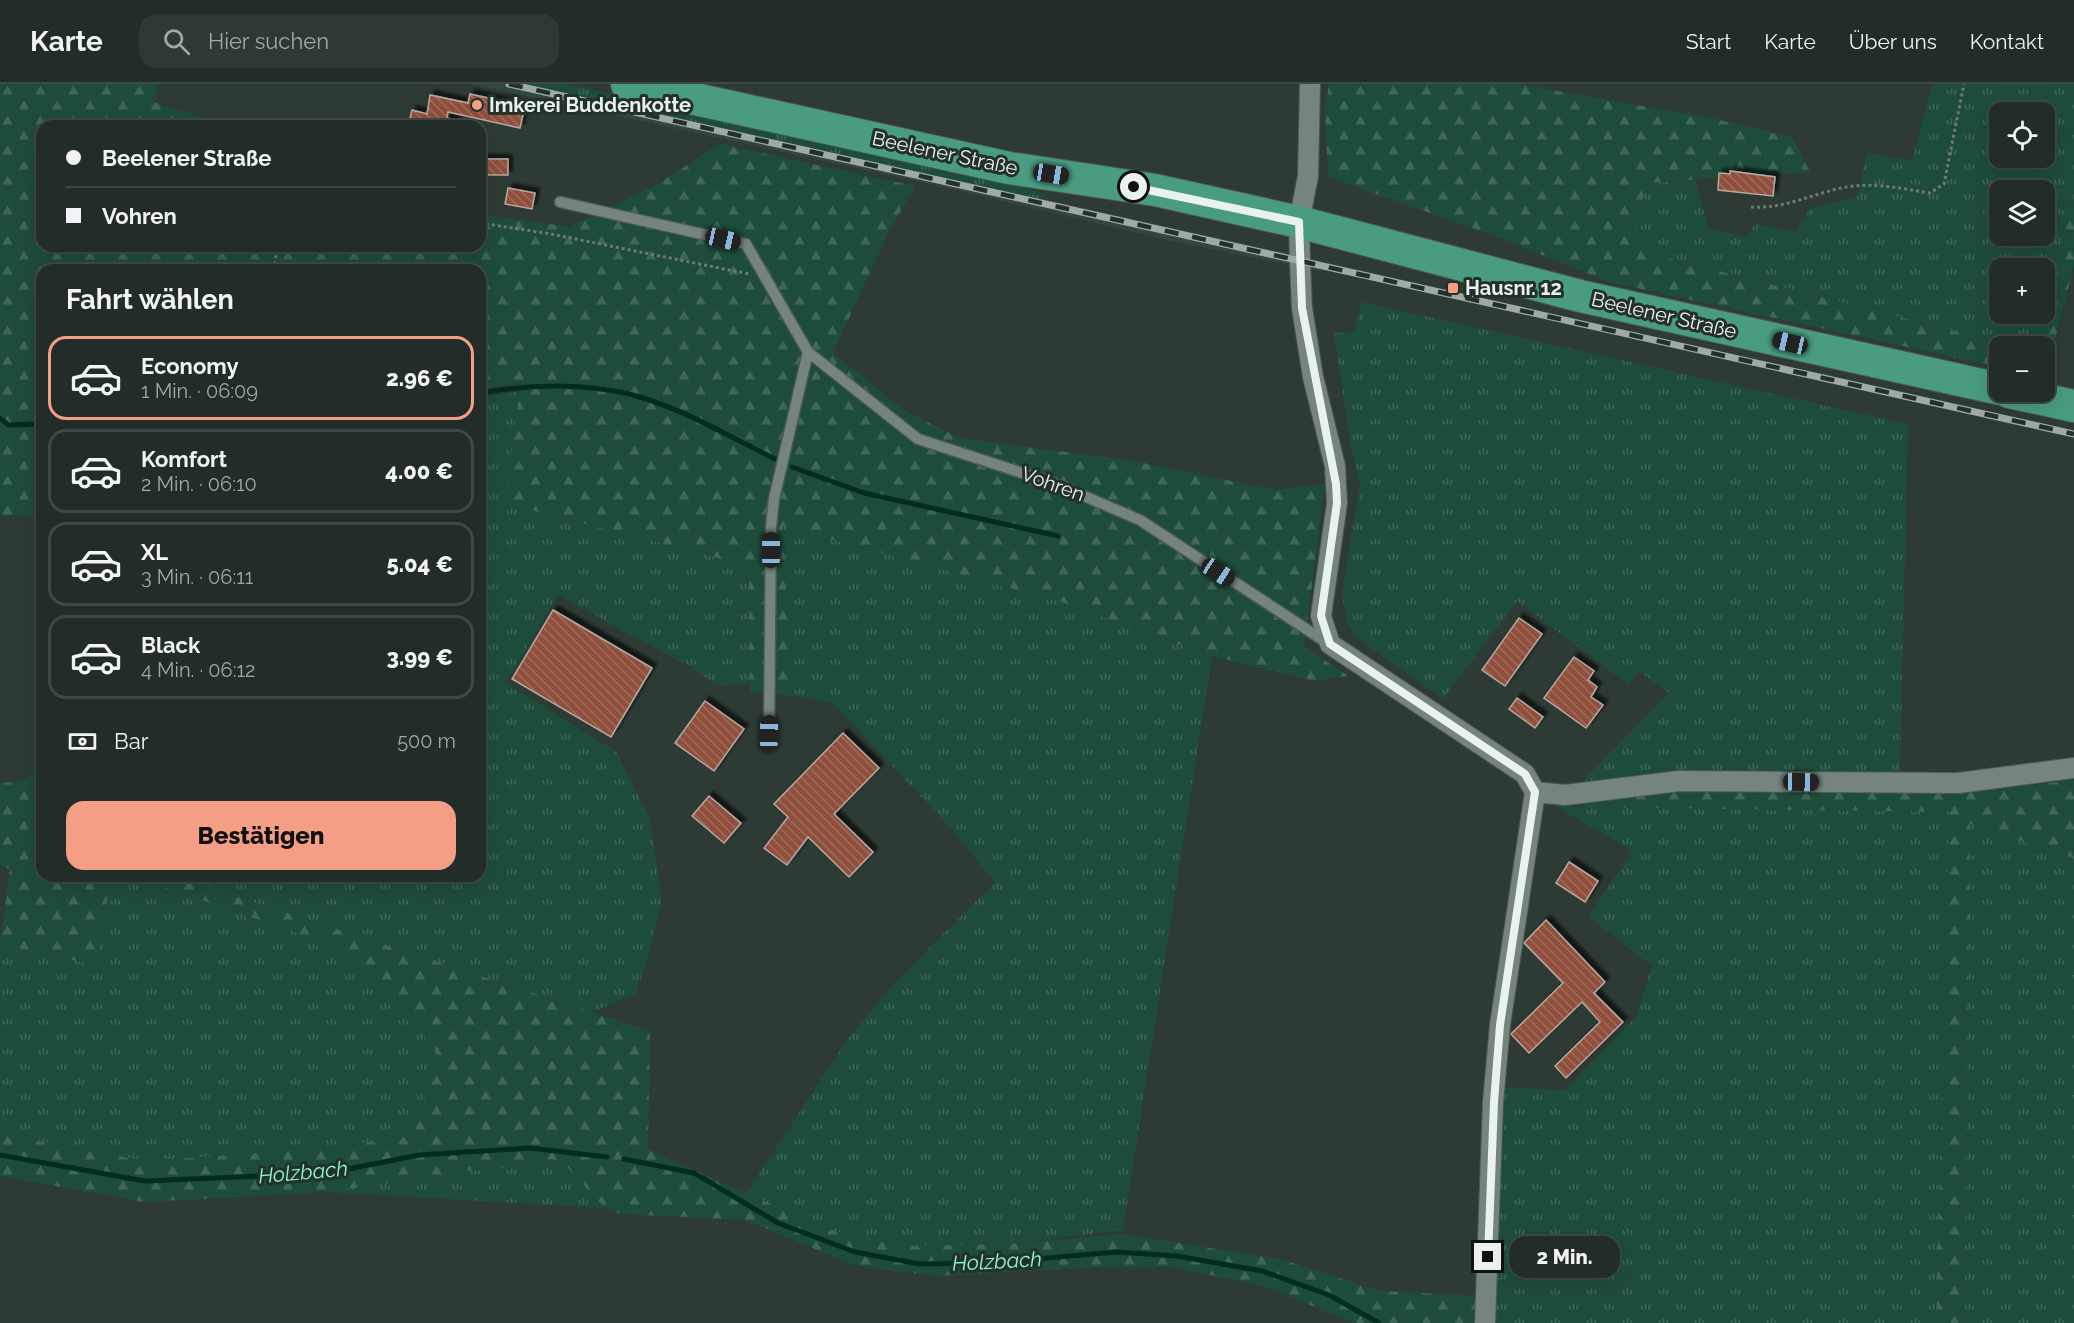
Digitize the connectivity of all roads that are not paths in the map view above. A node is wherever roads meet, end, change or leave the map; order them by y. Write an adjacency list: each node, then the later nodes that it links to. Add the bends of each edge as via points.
1 (627, 84): 4 (main road, Beelener Straße, via 1009,168 1155,190)
2 (1310, 84): 4 (street, via 1308,176)
3 (560, 202): 5 (lane, via 746,244)
4 (1299, 222): 6 (main road, Beelener Straße, via 1580,296); 9 (street, via 1302,308 1313,377 1335,466 1337,503)
5 (808, 352): 10 (lane, Vohren, via 918,439 1101,501 1140,520); 12 (lane, via 774,499 771,528)
6 (1989, 387)
7 (2055, 402): 8 (main road)
8 (2074, 406)
9 (1321, 616): 10 (lane); 11 (street)
10 (1297, 623): 11 (lane, Vohren)
11 (1330, 644): 14 (street, Vohren, via 1525,774)
12 (769, 733)
13 (2074, 768): 14 (street, via 1958,783 1679,781 1565,795)
14 (1535, 792): 15 (street, via 1499,1036)
15 (1485, 1323)

